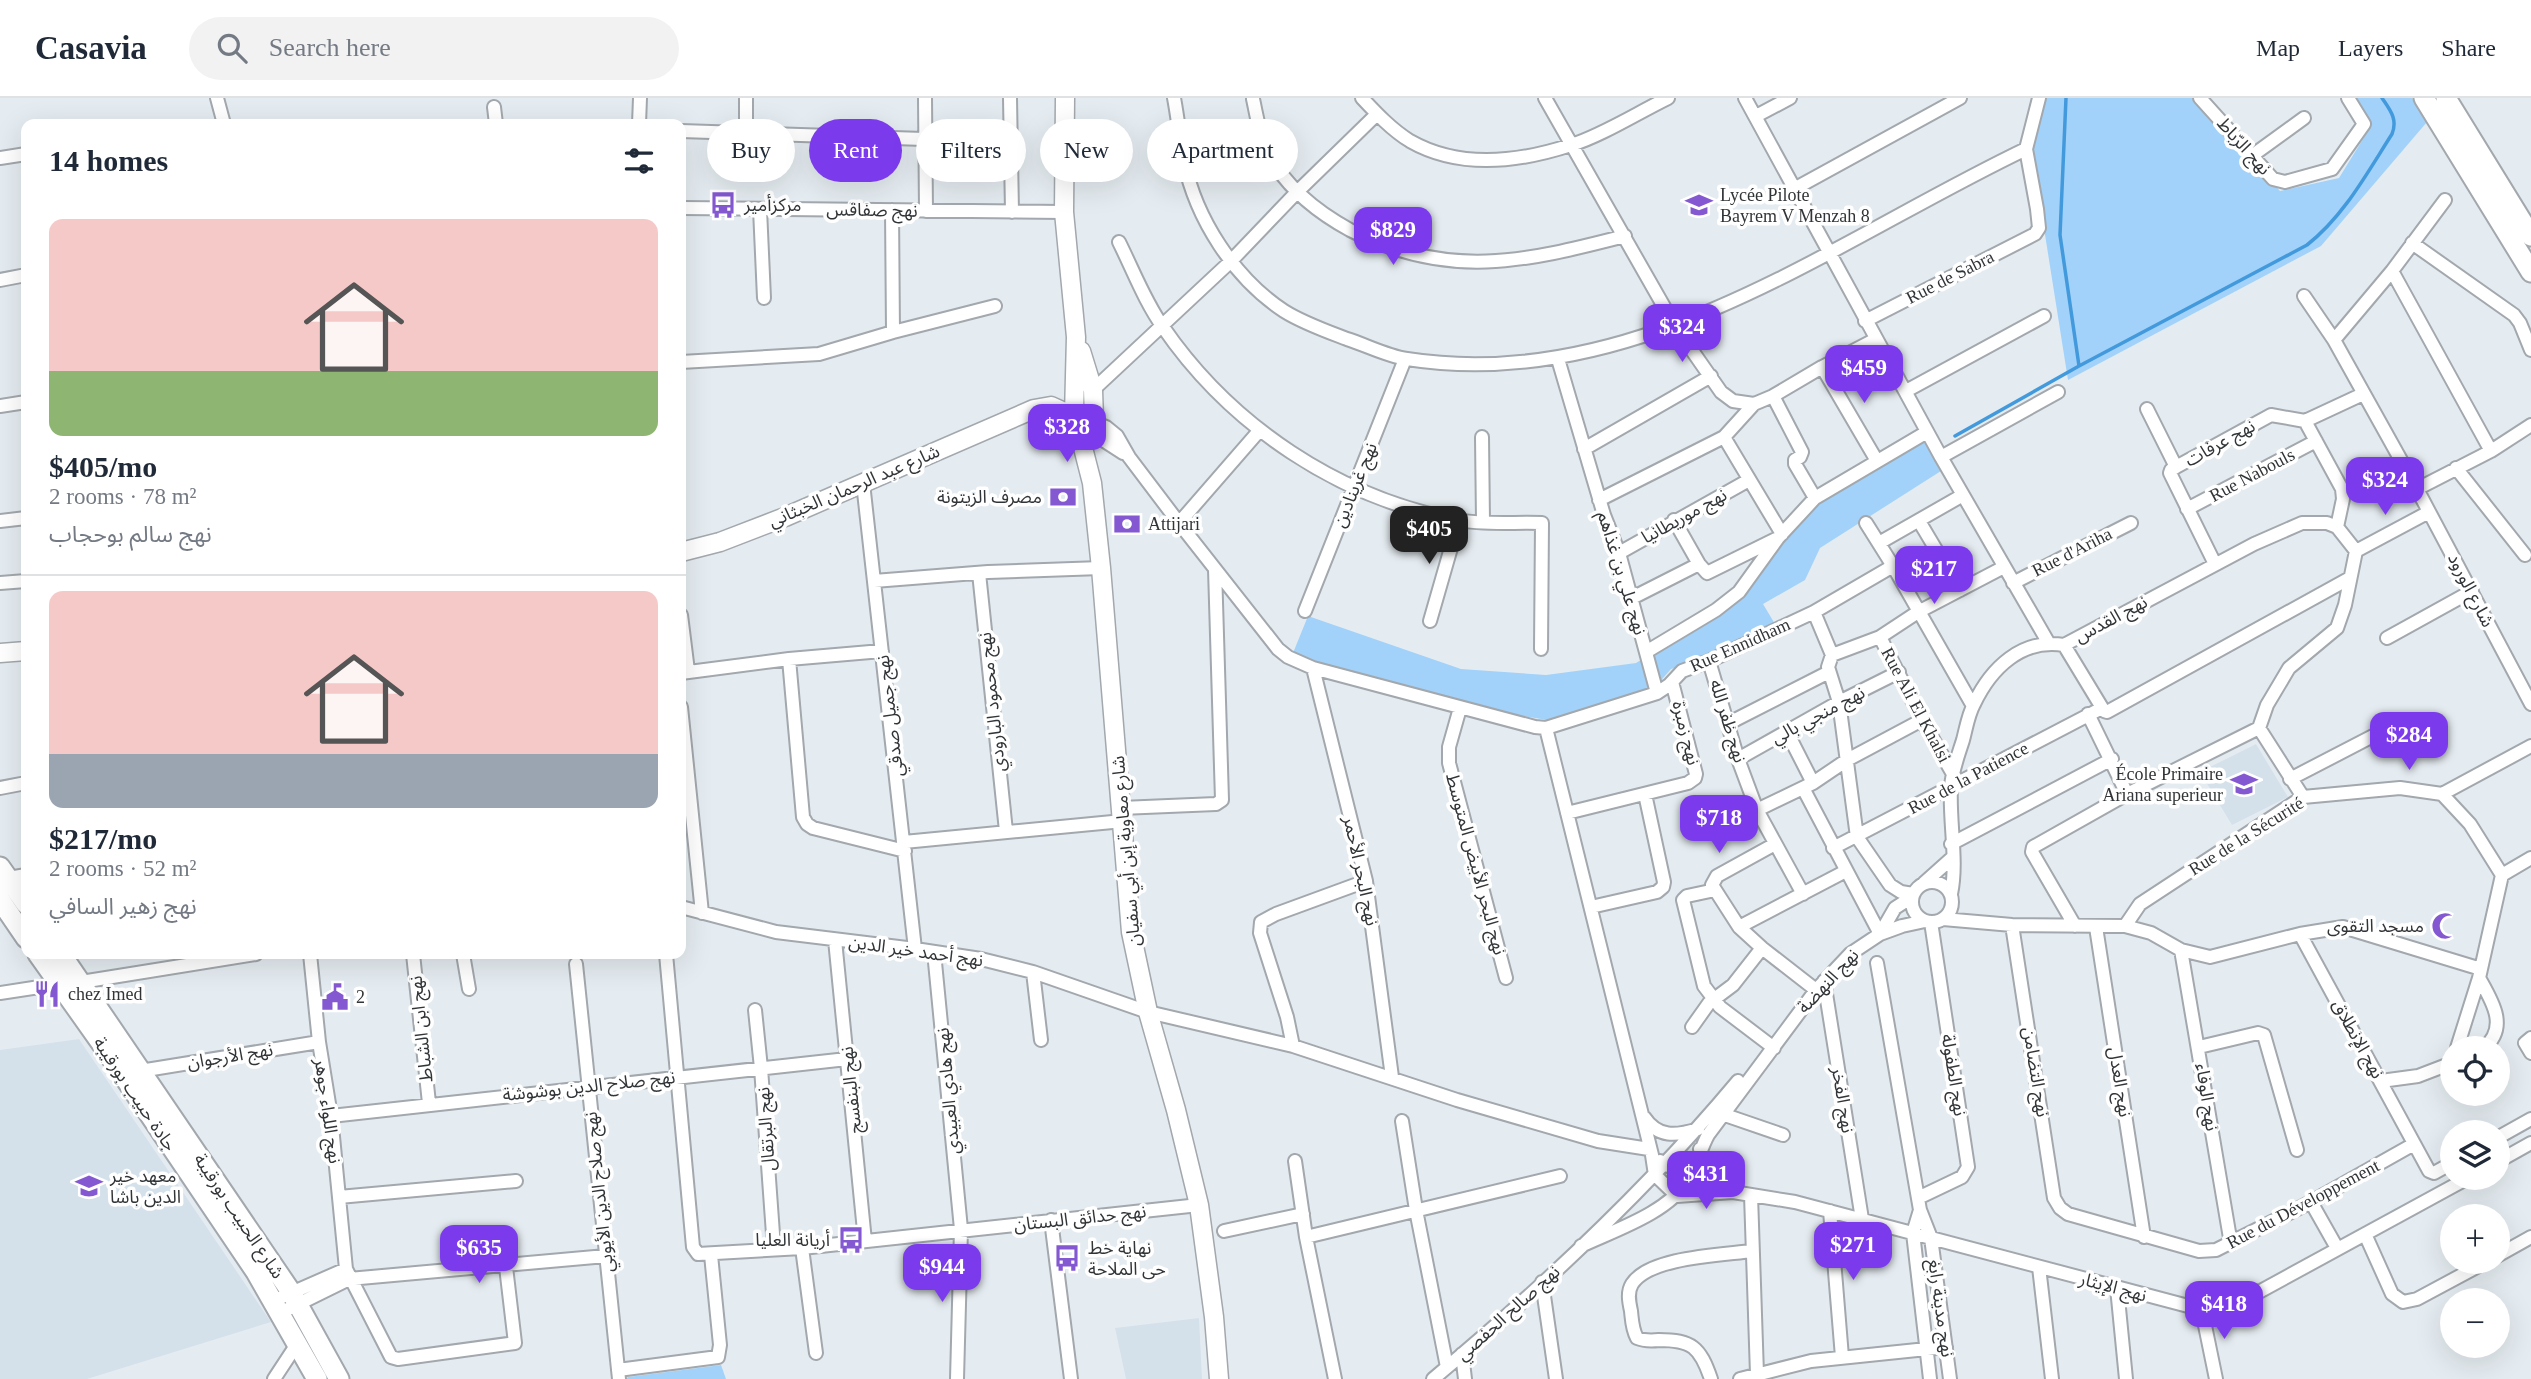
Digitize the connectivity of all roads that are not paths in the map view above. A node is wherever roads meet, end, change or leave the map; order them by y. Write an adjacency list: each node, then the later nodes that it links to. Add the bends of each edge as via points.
1 (217, 98): 24 (street)
2 (640, 98): 26 (street)
3 (746, 98): 27 (street)
4 (925, 98): 28 (street)
5 (1010, 98): 46 (street)
6 (1065, 98): 47 (main road, شارع معاوية إبن أبي سفيان)
7 (1174, 98): 53 (street, via 1184,162 1197,203)
8 (1362, 98): 21 (street)
9 (1545, 98): 33 (street)
10 (1668, 98): 33 (street)
11 (1745, 98): 22 (street)
12 (1790, 98): 22 (street)
13 (1960, 98): 39 (street)
14 (2039, 98): 34 (street)
15 (2200, 98): 36 (street, نهج الرّباط)
16 (2348, 98): 36 (street, نهج الرّباط, via 2364,124 2332,169 2278,182)
17 (2424, 98): 55 (main road)
18 (2446, 98): 49 (main road)
19 (1253, 99): 40 (street, via 1269,155)
20 (494, 107): 25 (street)
21 (1377, 114): 33 (street, via 1407,139 1431,151 1466,159 1505,159); 40 (street)
22 (1756, 116): 39 (street)
23 (2304, 118): 36 (street)
24 (223, 119)
25 (495, 119)
26 (639, 119)
27 (746, 119)
28 (924, 119)
29 (686, 131): 30 (street)
30 (707, 132)
31 (795, 135): 32 (street)
32 (916, 139)
33 (1574, 145): 48 (street)
34 (2026, 149): 52 (street); 62 (street, Rue de Sabra, via 2037,208 2039,229 2035,234)
35 (21, 155): 37 (street)
36 (2253, 155)
37 (0, 158)
38 (925, 182): 45 (street)
39 (1794, 189): 52 (street)
40 (1296, 193): 48 (street, via 1374,242 1450,262 1539,257); 53 (street)
41 (2445, 200): 51 (street)
42 (686, 208): 43 (street, نهج صفاقس)
43 (760, 209): 44 (street, نهج صفاقس); 59 (street)
44 (892, 210): 45 (street, نهج صفاقس); 65 (street)
45 (926, 211): 46 (street, نهج صفاقس)
46 (1012, 212): 47 (street, نهج صفاقس)
47 (1064, 212): 66 (main road, شارع معاوية إبن أبي سفيان)
48 (1625, 236): 64 (street)
49 (2531, 236)
50 (1119, 243): 63 (street)
51 (2412, 243): 54 (street); 69 (street, via 2514,315)
52 (1830, 254): 62 (street); 64 (street)
53 (1230, 262): 63 (street); 70 (street, via 1293,316)
54 (2392, 271): 68 (street); 96 (street)
55 (2531, 272)
56 (21, 276): 57 (street)
57 (0, 280)
58 (2304, 296): 68 (street, شارع الورود)
59 (764, 298)
60 (995, 306): 65 (street)
61 (2044, 316): 77 (street)
62 (1865, 321): 67 (street)
63 (1161, 324): 76 (street); 90 (street, via 1208,383)
64 (1675, 326): 71 (street); 75 (street)
65 (893, 332): 72 (street, via 819,354)
66 (1076, 337): 74 (main road, شارع معاوية إبن أبي سفيان); 76 (main road, شارع معاوية إبن أبي سفيان)
67 (1876, 339): 73 (street); 77 (street)
68 (2334, 340): 79 (street, شارع الورود)
69 (2531, 350)
70 (1405, 359): 71 (street, via 1469,363); 103 (street, نهج غرينادين)
71 (1558, 359): 95 (street, نهج علي بن غذاهم)
72 (686, 362)
73 (1822, 366): 80 (street); 98 (street)
74 (1077, 369): 84 (main road); 88 (main road, شارع معاوية إبن أبي سفيان)
75 (1712, 376): 82 (street, via 1721,392 1734,401); 95 (street)
76 (1093, 390): 88 (main road, شارع معاوية إبن أبي سفيان)
77 (1906, 391): 91 (street)
78 (2058, 392): 97 (street)
79 (2363, 394): 87 (street); 104 (street, شارع الورود)
80 (1773, 396): 82 (street); 106 (street, via 1802,452 1795,464)
81 (21, 403): 83 (street)
82 (1754, 404): 92 (street)
83 (0, 406)
84 (1051, 406): 86 (main road, شارع عبد الرحمان الخبثاني); 88 (main road)
85 (2147, 410): 99 (street)
86 (1026, 413): 88 (main road); 102 (main road, شارع عبد الرحمان الخبثاني)
87 (2305, 421): 94 (street); 99 (street, نهج عرفات, via 2271,415)
88 (1084, 425): 116 (street, via 1129,457); 130 (main road, شارع معاوية إبن أبي سفيان, via 1094,467)
89 (2531, 425): 96 (street)
90 (1259, 431): 103 (street); 116 (street)
91 (1927, 432): 97 (street); 98 (street)
92 (1724, 436): 101 (street); 107 (street)
93 (1482, 437): 114 (street)
94 (2316, 441): 108 (street, Rue Nabouls); 119 (street, via 2342,489)
95 (1584, 449): 107 (street, نهج علي بن غذاهم)
96 (2491, 451): 100 (street)
97 (1941, 457): 105 (street)
98 (1877, 461): 106 (street)
99 (2176, 467): 108 (street, via 2170,473)
100 (2456, 468): 104 (street); 125 (street)
101 (1749, 480): 112 (street, نهج موريطانيا); 120 (street)
102 (863, 483): 122 (main road, شارع عبد الرحمان الخبثاني, via 720,542); 135 (street, نهج جميل صدقي)
103 (1353, 488): 111 (street); 141 (street, نهج غرينادين)
104 (2417, 489): 109 (street, شارع الورود)
105 (1963, 495): 115 (street); 129 (street)
106 (1815, 498): 120 (street)
107 (1599, 500): 124 (street, نهج علي بن غذاهم)
108 (2187, 509): 127 (street)
109 (2429, 512): 123 (street); 139 (street, شارع الورود)
110 (21, 519): 113 (street)
111 (1459, 520): 114 (street); 144 (street)
112 (1674, 520): 124 (street, نهج موريطانيا); 126 (street)
113 (0, 521)
114 (1483, 521): 149 (street, via 1542,523)
115 (1919, 521): 121 (street); 138 (street)
116 (1179, 523): 131 (street)
117 (1866, 523): 121 (street)
118 (2131, 523): 137 (street, Rue d'Ariha)
119 (2337, 527): 123 (street); 127 (street, نهج القدس, via 2302,523)
120 (1780, 536): 126 (street, via 1707,573); 152 (street, نهج علي بن غذاهم, via 1739,592)
121 (1879, 543): 128 (street)
122 (686, 551)
123 (2356, 551): 133 (street)
124 (1619, 553): 140 (street, نهج علي بن غذاهم)
125 (2525, 555)
126 (1699, 564): 140 (street)
127 (2215, 564): 148 (street, نهج القدس)
128 (1893, 566): 142 (street, Rue Ennidham); 143 (street)
129 (2004, 567): 137 (street); 138 (street)
130 (1101, 568): 132 (street); 191 (main road, شارع معاوية إبن أبي سفيان)
131 (1215, 569): 157 (street, via 1278,649); 191 (street, via 1222,800)
132 (979, 573): 135 (street); 192 (street, نهج محمود البارودي)
133 (2350, 578): 167 (street, Rue de la Patience, via 2108,712); 173 (street, via 2337,628 2289,668 2270,698)
134 (21, 581): 136 (street)
135 (874, 581): 151 (street, نهج جميل صدقي)
136 (0, 583)
137 (2013, 583): 147 (street)
138 (1960, 590): 143 (street)
139 (2472, 591): 146 (street); 164 (street, شارع الورود)
140 (1632, 598): 152 (street, نهج علي بن غذاهم)
141 (1305, 611)
142 (1814, 612): 154 (street); 156 (street, Rue Ennidham)
143 (1918, 612): 145 (street); 165 (street)
144 (1430, 621)
145 (1880, 637): 154 (street); 160 (street, Rue Ali El Khalsi)
146 (2387, 638)
147 (2048, 642): 148 (street, نهج القدس); 165 (street, via 2009,658)
148 (2064, 645): 167 (street)
149 (1541, 649)
150 (21, 651): 153 (main road)
151 (882, 651): 155 (street); 196 (street, نهج جميل صدقي)
152 (1646, 652): 162 (street)
153 (0, 653)
154 (1832, 655): 159 (street)
155 (789, 659): 158 (street); 196 (street, via 807,824)
156 (1709, 661): 161 (street, Rue Ennidham, via 1682,670); 170 (street, نهج ظفر الله)
157 (1313, 668): 166 (street); 202 (street, نهج البحر الأحمر)
158 (686, 672)
159 (1829, 672): 163 (street); 170 (street)
160 (1899, 672): 163 (street, نهج منجي بالي); 169 (street, Rue Ali El Khalsi)
161 (1672, 682): 162 (street, Rue Ennidham); 184 (street, نهج زمبرة, via 1696,774 1688,783)
162 (1657, 693): 172 (street, Rue Ennidham)
163 (1839, 702): 174 (street, نهج منجي بالي); 178 (street)
164 (2531, 704)
165 (1973, 706): 180 (street)
166 (1460, 708): 172 (street); 238 (street, نهج البحر الأبيض المتوسط, via 1449,747 1450,763)
167 (2102, 708): 168 (street, Rue de la Patience)
168 (2088, 714): 177 (street); 180 (street, Rue de la Patience)
169 (1922, 720): 178 (street); 180 (street, Rue Ali El Khalsi)
170 (1729, 723): 176 (street, نهج ظفر الله)
171 (2396, 724): 179 (street)
172 (1546, 728): 190 (street)
173 (2259, 728): 179 (street); 185 (street)
174 (1787, 732): 176 (street, نهج منجي بالي); 182 (street)
175 (2531, 746): 186 (street)
176 (1738, 759): 189 (street, نهج ظفر الله)
177 (2112, 759): 185 (street); 195 (street)
178 (1847, 760): 182 (street); 193 (street)
179 (2290, 779): 188 (street)
180 (1952, 780): 193 (street, Rue de la Patience); 195 (street)
181 (21, 784): 183 (street)
182 (1808, 785): 189 (street); 197 (street)
183 (0, 788)
184 (1645, 794): 190 (street, نهج زمبرة); 210 (street, via 1663,887)
185 (2127, 794): 216 (street, via 2032,849)
186 (2442, 794): 188 (street, Rue de la Sécurité, via 2400,788); 201 (street, via 2470,824)
187 (686, 796): 212 (street)
188 (2303, 797): 217 (street, Rue de la Sécurité, via 2140,905)
189 (1757, 810): 194 (street, نهج ظفر الله)
190 (1567, 813): 210 (street)
191 (1122, 814): 192 (street); 246 (main road, شارع معاوية إبن أبي سفيان, via 1131,932)
192 (1006, 831): 196 (street)
193 (1857, 837): 197 (street, Rue de la Patience); 208 (street, via 1890,885)
194 (1775, 844): 205 (street, via 1717,876 1712,885); 206 (street, نهج ظفر الله)
195 (1951, 844): 198 (street)
196 (905, 846): 223 (street, نهج جميل صدقي)
197 (1833, 848): 200 (street)
198 (1952, 858): 204 (street); 207 (street)
199 (2531, 858): 201 (street)
200 (1846, 871): 206 (street); 220 (street)
201 (2502, 875): 237 (street)
202 (1366, 881): 254 (street, via 1261,922 1260,933); 262 (street, نهج البحر الأحمر)
203 (9, 883): 209 (main road); 214 (main road)
204 (1924, 883): 207 (street, via 1940,883); 208 (street)
205 (1715, 890): 218 (street); 244 (street, via 1683,900 1701,981)
206 (1803, 894): 218 (street)
207 (1951, 894): 213 (street, via 1951,908)
208 (1913, 896): 213 (street, via 1914,912); 220 (street, via 1895,908)
209 (21, 898)
210 (1591, 907): 266 (street)
211 (686, 908): 212 (street, نهج أحمد خير الدين)
212 (702, 913): 222 (street, نهج أحمد خير الدين, via 776,932)
213 (1933, 921): 215 (street, نهج النهضة); 220 (street, نهج النهضة); 293 (street, نهج الطفولة, via 1968,1167 1962,1177)
214 (21, 922)
215 (2012, 925): 216 (street, نهج النهضة); 298 (street, نهج التضامن, via 2054,1198)
216 (2076, 926): 219 (street, نهج النهضة)
217 (2125, 926): 219 (street, نهج النهضة); 225 (street, نهج النهضة, via 2158,936)
218 (1739, 927): 224 (street)
219 (2096, 927): 306 (street, نهج العدل)
220 (1880, 934): 241 (street, نهج النهضة, via 1859,946)
221 (2300, 934): 225 (street, نهج النهضة, via 2215,957); 237 (street, نهج النهضة, via 2350,928); 263 (street, نهج الإنطلاق)
222 (835, 940): 223 (street, نهج أحمد خير الدين); 257 (street, نهج البنفسج)
223 (915, 948): 226 (street, نهج أحمد خير الدين)
224 (1762, 948): 241 (street); 244 (street, via 1733,985)
225 (2181, 950): 255 (street, نهج الوفاء)
226 (934, 952): 236 (street, نهج أحمد خير الدين); 301 (street, نهج هادي العبيدي)
227 (42, 959): 240 (main road, جادة حبيب بورقيبة)
228 (65, 959): 239 (main road, شارع الحبيب بورقيبة)
229 (225, 959): 239 (street)
230 (311, 959): 252 (street, نهج اللواء جوهر)
231 (414, 959): 265 (street, نهج ابن الشباط)
232 (465, 959): 242 (street)
233 (666, 959): 261 (street)
234 (1877, 963): 293 (street, نهج مدينة رابغ)
235 (576, 964): 264 (street, نهج صلاح الدين الأيوبي)
236 (1033, 972): 246 (street, نهج أحمد خير الدين); 251 (street)
237 (2480, 973): 248 (street); 249 (street, via 2495,1007)
238 (1506, 978)
239 (81, 982): 260 (main road, شارع الحبيب بورقيبة)
240 (59, 984): 243 (street); 325 (main road, جادة حبيب بورقيبة, via 214,1209)
241 (1820, 985): 253 (street, نهج النهضة); 299 (street, نهج الفخر)
242 (469, 989)
243 (0, 993)
244 (1713, 1000): 247 (street); 253 (street)
245 (755, 1010): 258 (street, نهج البرتقال)
246 (1148, 1012): 254 (street, نهج أحمد خير الدين); 294 (main road, شارع معاوية إبن أبي سفيان)
247 (1692, 1027)
248 (2461, 1036)
249 (2494, 1036)
250 (2531, 1038): 256 (street, via 2525,1042)
251 (1041, 1041)
252 (319, 1042): 260 (street, نهج الأرجوان); 268 (street, نهج اللواء جوهر)
253 (1774, 1043): 267 (street, نهج صالح الحفصي); 271 (street, نهج صالح الحفصي)
254 (1293, 1046): 262 (street, نهج أحمد خير الدين)
255 (2199, 1047): 277 (street, via 2264,1035); 310 (street, نهج الوفاء)
256 (2531, 1053)
257 (848, 1059): 258 (street, نهج صلاح الدين بوشوشة); 309 (street, نهج البنفسج)
258 (761, 1068): 261 (street, نهج صلاح الدين بوشوشة); 312 (street, نهج البرتقال)
259 (2440, 1068): 263 (street)
260 (140, 1071): 325 (main road, شارع الحبيب بورقيبة)
261 (676, 1077): 264 (street, نهج صلاح الدين بوشوشة); 317 (street, via 693,1247 698,1254)
262 (1392, 1077): 278 (street, نهج أحمد خير الدين, via 1598,1141)
263 (2381, 1081): 275 (street, نهج الإنطلاق)
264 (588, 1086): 265 (street, نهج صلاح الدين بوشوشة); 318 (street, نهج صلاح الدين الأيوبي)
265 (429, 1103): 268 (street, نهج صلاح الدين بوشوشة)
266 (1641, 1112): 271 (street, via 1649,1124 1667,1134); 278 (street)
267 (1722, 1114): 273 (street); 276 (street, نهج صالح الحفصي)
268 (331, 1116): 290 (street, نهج اللواء جوهر)
269 (2531, 1118): 272 (street)
270 (1402, 1121): 295 (street)
271 (1699, 1129): 281 (street, نهج صالح الحفصي)
272 (2510, 1130)
273 (1783, 1135)
274 (2531, 1143): 279 (street)
275 (2414, 1144): 282 (street, نهج الإنطلاق, via 2432,1173); 292 (street, Rue du Développement)
276 (1700, 1149): 285 (street, نهج صالح الحفصي); 287 (street, via 1709,1169)
277 (2297, 1150)
278 (1651, 1152): 281 (street); 283 (street)
279 (2510, 1154)
280 (1295, 1161): 297 (street)
281 (1665, 1165): 283 (street, نهج صالح الحفصي); 285 (street)
282 (2440, 1169)
283 (1655, 1175): 291 (street); 311 (street, نهج صالح الحفصي)
284 (1560, 1176): 295 (street)
285 (1690, 1178): 287 (street); 291 (street, نهج صالح الحفصي)
286 (516, 1181): 290 (street)
287 (1728, 1190): 289 (street, نهج الإيثار); 291 (street)
288 (2446, 1190): 304 (street, نهج الإيثار)
289 (1751, 1195): 296 (street, نهج الإيثار); 316 (street)
290 (339, 1196): 321 (street, نهج اللواء جوهر)
291 (1677, 1196): 311 (street, نهج صالح الحفصي)
292 (2311, 1202): 310 (street, Rue du Développement); 314 (street)
293 (1919, 1204): 303 (street); 308 (street, نهج مدينة رابغ)
294 (1199, 1205): 300 (street, نهج حدائق البستان); 341 (main road, شارع معاوية إبن أبي سفيان)
295 (1416, 1210): 305 (street); 333 (street)
296 (1830, 1211): 299 (street, نهج الإيثار); 332 (street)
297 (1303, 1214): 302 (street); 305 (street)
298 (2068, 1214): 306 (street, Rue du Développement)
299 (1862, 1219): 303 (street, نهج الإيثار)
300 (1051, 1220): 301 (street, نهج حدائق البستان); 340 (street)
301 (961, 1229): 309 (street, نهج حدائق البستان); 339 (street, نهج هادي العبيدي)
302 (1224, 1231)
303 (1913, 1233): 308 (street, نهج الإيثار); 329 (street, نهج مدينة رابغ)
304 (2365, 1234): 314 (street, نهج الإيثار); 322 (street, via 2392,1294 2403,1302 2414,1301)
305 (1306, 1237): 342 (street)
306 (2144, 1237): 310 (street, Rue du Développement, via 2199,1251)
307 (2531, 1237): 315 (street)
308 (1931, 1238): 320 (street, نهج الإيثار); 328 (street, نهج مدينة رابغ)
309 (865, 1241): 313 (street, نهج حدائق البستان)
310 (2231, 1244)
311 (1581, 1246): 323 (street, نهج صالح الحفصي)
312 (774, 1248): 313 (street, نهج حدائق البستان); 317 (street, نهج حدائق البستان)
313 (802, 1248): 330 (street)
314 (2337, 1248): 326 (street, نهج الإيثار, via 2235,1305)
315 (2510, 1249)
316 (1752, 1251): 334 (street); 346 (street, via 1662,1264 1630,1285 1637,1338 1689,1343 1702,1356)
317 (711, 1255): 335 (street, via 718,1357)
318 (606, 1256): 319 (street); 335 (street, نهج صلاح الدين الأيوبي)
319 (506, 1266): 321 (street); 321 (street, via 515,1343 398,1359 391,1357)
320 (2039, 1267): 324 (street, نهج الإيثار); 350 (street)
321 (348, 1274): 325 (street)
322 (2464, 1274)
323 (1542, 1282): 331 (street, نهج صالح الحفصي); 345 (street)
324 (2117, 1289): 326 (street, نهج الإيثار); 351 (street)
325 (285, 1302): 327 (main road, جادة حبيب بورقيبة); 338 (main road, شارع الحبيب بورقيبة)
326 (2202, 1311): 352 (street)
327 (297, 1344): 336 (street); 337 (main road, جادة حبيب بورقيبة)
328 (1946, 1347): 329 (street); 349 (street, نهج مدينة رابغ)
329 (1927, 1348): 332 (street); 348 (street, نهج مدينة رابغ)
330 (816, 1353)
331 (1462, 1354): 333 (street, نهج صالح الحفصي); 344 (street)
332 (1842, 1357): 334 (street)
333 (1447, 1367): 343 (street, نهج صالح الحفصي)
334 (1757, 1374): 347 (street)
335 (618, 1375)
336 (274, 1379)
337 (317, 1379)
338 (339, 1379)
339 (957, 1379)
340 (1071, 1379)
341 (1219, 1379)
342 (1335, 1379)
343 (1433, 1379)
344 (1465, 1379)
345 (1556, 1379)
346 (1711, 1379)
347 (1740, 1379)
348 (1930, 1379)
349 (1950, 1379)
350 (2052, 1379)
351 (2126, 1379)
352 (2216, 1379)

